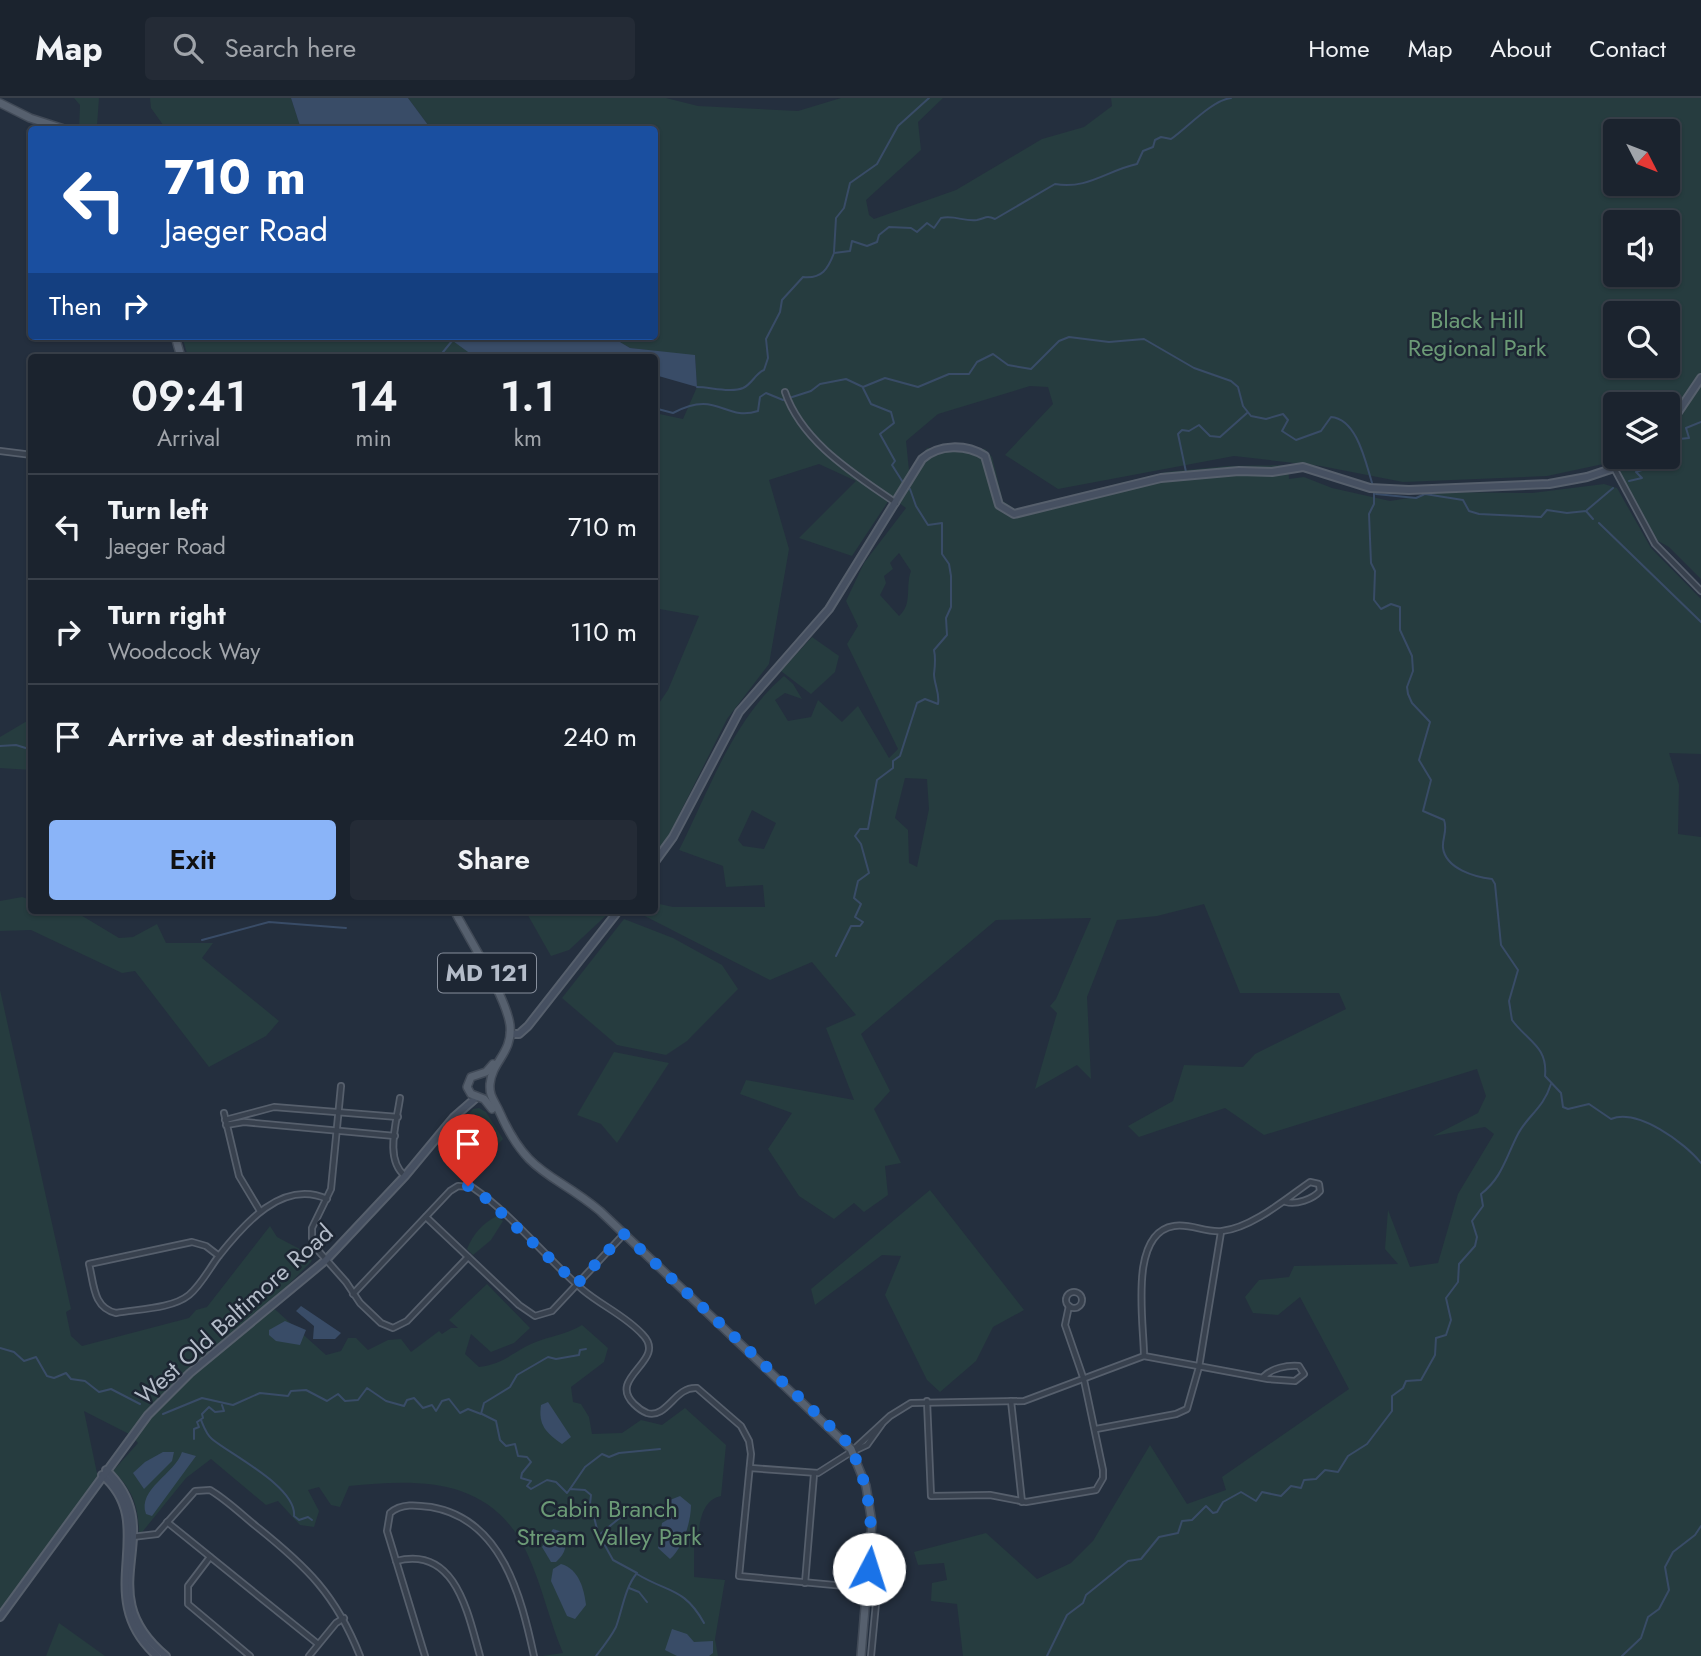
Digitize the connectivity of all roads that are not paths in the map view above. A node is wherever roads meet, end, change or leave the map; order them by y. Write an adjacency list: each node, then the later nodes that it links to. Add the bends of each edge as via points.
1 (0, 103): 2 (main road)
2 (55, 126)
3 (1701, 378): 5 (street)
4 (785, 392): 10 (street, via 792,413 822,449)
5 (1680, 409)
6 (0, 451): 7 (street)
7 (28, 454)
8 (1611, 469): 10 (street, via 1549,484 1409,490 1370,488 1303,467 1239,471 1161,478 1014,514 999,505 985,456 956,447 936,450 922,459)
9 (1614, 469): 11 (street, via 1647,534)
10 (897, 503): 12 (street, via 878,526 829,609 739,712)
11 (1701, 591)
12 (658, 858)
13 (456, 914): 15 (main road, MD 121, via 509,1015)
14 (617, 914): 15 (street, via 528,1026)
15 (510, 1036): 16 (main road, via 488,1070); 19 (main road)
16 (480, 1074): 18 (main road, via 471,1077); 19 (main road)
17 (341, 1086): 22 (street)
18 (467, 1087): 20 (main road); 25 (street, West Old Baltimore Road)
19 (490, 1087): 20 (main road); 26 (main road)
20 (478, 1097): 25 (street, West Old Baltimore Road); 26 (main road)
21 (400, 1098): 24 (street)
22 (340, 1111): 24 (street); 27 (street, via 274,1107); 28 (street)
23 (223, 1113): 27 (street)
24 (398, 1117): 29 (street)
25 (454, 1117): 30 (street, West Old Baltimore Road)
26 (502, 1119): 36 (main road, via 533,1164 589,1201 621,1226)
27 (226, 1122): 28 (street); 33 (street, via 239,1176)
28 (337, 1132): 29 (street); 31 (street)
29 (395, 1136): 30 (street, via 395,1165)
30 (405, 1177): 39 (street, West Old Baltimore Road)
31 (327, 1199): 33 (street, via 303,1192); 39 (street, via 312,1228 312,1238)
32 (1286, 1202): 32 (street, via 1317,1196 1319,1184 1310,1181); 35 (street)
33 (260, 1212): 37 (street)
34 (426, 1217): 38 (street); 40 (street, via 454,1188 472,1187); 41 (street)
35 (1221, 1232): 43 (street, via 1174,1226 1149,1242 1143,1260); 44 (street)
36 (624, 1234): 40 (street); 50 (main road)
37 (219, 1256): 37 (street, via 186,1297 116,1314 100,1305 89,1264 192,1242)
38 (468, 1256): 40 (street, via 535,1316 548,1314); 41 (street, via 397,1327 381,1323)
39 (326, 1260): 41 (street); 52 (street, West Old Baltimore Road, via 190,1373 148,1415)
40 (577, 1284): 51 (street, via 621,1315 648,1342 648,1357 626,1385 631,1401 654,1413 686,1388 701,1390 745,1431)
41 (353, 1294)
42 (1069, 1306): 46 (street, via 1065,1325)
43 (1144, 1356): 44 (street); 46 (street)
44 (1199, 1367): 45 (street); 49 (street, via 1187,1409)
45 (1263, 1377): 45 (street, via 1295,1381 1304,1374 1294,1365)
46 (1084, 1380): 48 (street, via 1024,1401); 49 (street)
47 (928, 1401): 48 (street); 50 (street, via 902,1407); 54 (street, via 931,1496 990,1495)
48 (1011, 1401): 54 (street)
49 (1096, 1429): 54 (street, via 1103,1478 1096,1490)
50 (851, 1452): 53 (street); 61 (main road, via 871,1509 872,1579)
51 (750, 1468): 53 (street); 60 (street, via 739,1576)
52 (104, 1472): 56 (street, via 129,1499 134,1515); 62 (street, West Old Baltimore Road)
53 (814, 1474): 60 (street)
54 (1022, 1502)
55 (167, 1522): 56 (street, via 153,1536); 58 (street); 63 (street, via 195,1491 210,1490 310,1572)
56 (131, 1536): 65 (street, via 123,1583 129,1617); 66 (street, via 130,1605 142,1631)
57 (882, 1540): 74 (street)
58 (210, 1557): 64 (street); 67 (street, via 188,1586 188,1604)
59 (396, 1561): 70 (street); 71 (street, via 427,1561 448,1573 461,1592); 72 (street, via 387,1531 390,1513 405,1506 438,1508 461,1518 485,1536 509,1571)
60 (805, 1583): 61 (street)
61 (867, 1588): 73 (main road)
62 (0, 1617)
63 (344, 1618): 64 (street); 69 (street)
64 (318, 1644): 68 (street)
65 (157, 1656)
66 (166, 1656)
67 (250, 1656)
68 (309, 1656)
69 (360, 1656)
70 (425, 1656)
71 (480, 1656)
72 (534, 1656)
73 (861, 1656)
74 (871, 1656)

